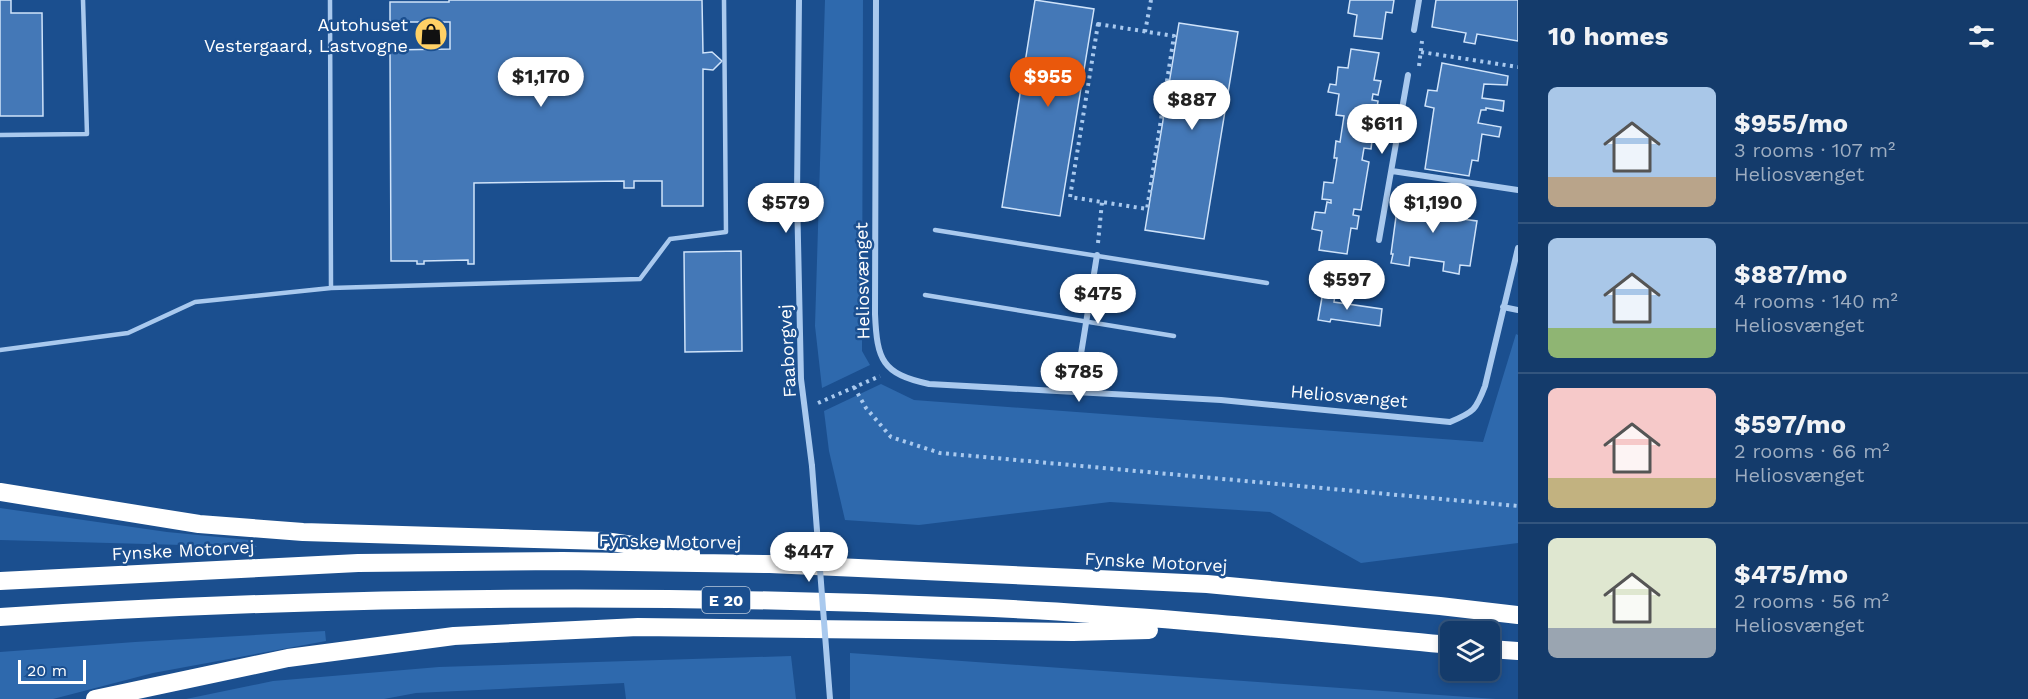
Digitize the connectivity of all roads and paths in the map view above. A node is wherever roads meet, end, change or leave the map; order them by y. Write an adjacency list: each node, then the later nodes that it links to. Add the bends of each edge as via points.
1 (83, 0): 13 (lane, via 87,134)
2 (330, 0): 22 (lane)
3 (724, 0): 22 (lane, via 726,232 670,239 640,279)
4 (799, 0): 32 (street, Faaborgvej, via 797,195)
5 (876, 0): 29 (street, Heliosvænget, via 876,343)
6 (1151, 0): 9 (path)
7 (1419, 0): 8 (street)
8 (1414, 30): 10 (path, via 1424,32)
9 (1145, 32): 16 (path, via 1174,36 1147,209); 16 (path, via 1098,24 1070,197)
10 (1421, 52): 11 (path); 12 (path, via 1417,76)
11 (1518, 67)
12 (1408, 75): 14 (street)
13 (0, 135)
14 (1392, 171): 15 (street); 18 (street)
15 (1518, 190)
16 (1102, 202): 20 (path)
17 (935, 230): 20 (lane)
18 (1379, 240)
19 (1518, 248): 24 (street, Heliosvænget)
20 (1097, 255): 21 (lane); 26 (street)
21 (1267, 284)
22 (331, 288): 28 (lane, via 195,302 128,333)
23 (925, 295): 26 (lane)
24 (1503, 307): 25 (street); 31 (street, Heliosvænget, via 1478,406 1450,422 1221,400)
25 (1518, 310)
26 (1086, 322): 27 (lane); 31 (street)
27 (1174, 336)
28 (0, 350)
29 (892, 370): 30 (path); 31 (street, Heliosvænget, via 907,379 929,384)
30 (854, 387): 32 (path); 36 (path, via 891,437 940,453)
31 (1075, 391)
32 (805, 409): 46 (street, Faaborgvej, bridge)
33 (0, 486): 35 (highway)
34 (0, 492): 35 (highway)
35 (37, 497): 37 (highway, via 199,524 303,532 604,541)
36 (1518, 506)
37 (770, 564): 38 (highway, Fynske Motorvej / E 20, via 358,563); 39 (highway, Fynske Motorvej / E 20, via 1207,584)
38 (0, 581)
39 (1518, 615)
40 (0, 617): 41 (highway, E 20, via 154,607 564,598 974,607)
41 (1249, 626): 42 (highway, E 20); 45 (highway, via 1073,632 638,627 454,636 288,658)
42 (1440, 644)
43 (1500, 649): 44 (highway)
44 (1518, 651)
45 (95, 699)
46 (830, 699)

